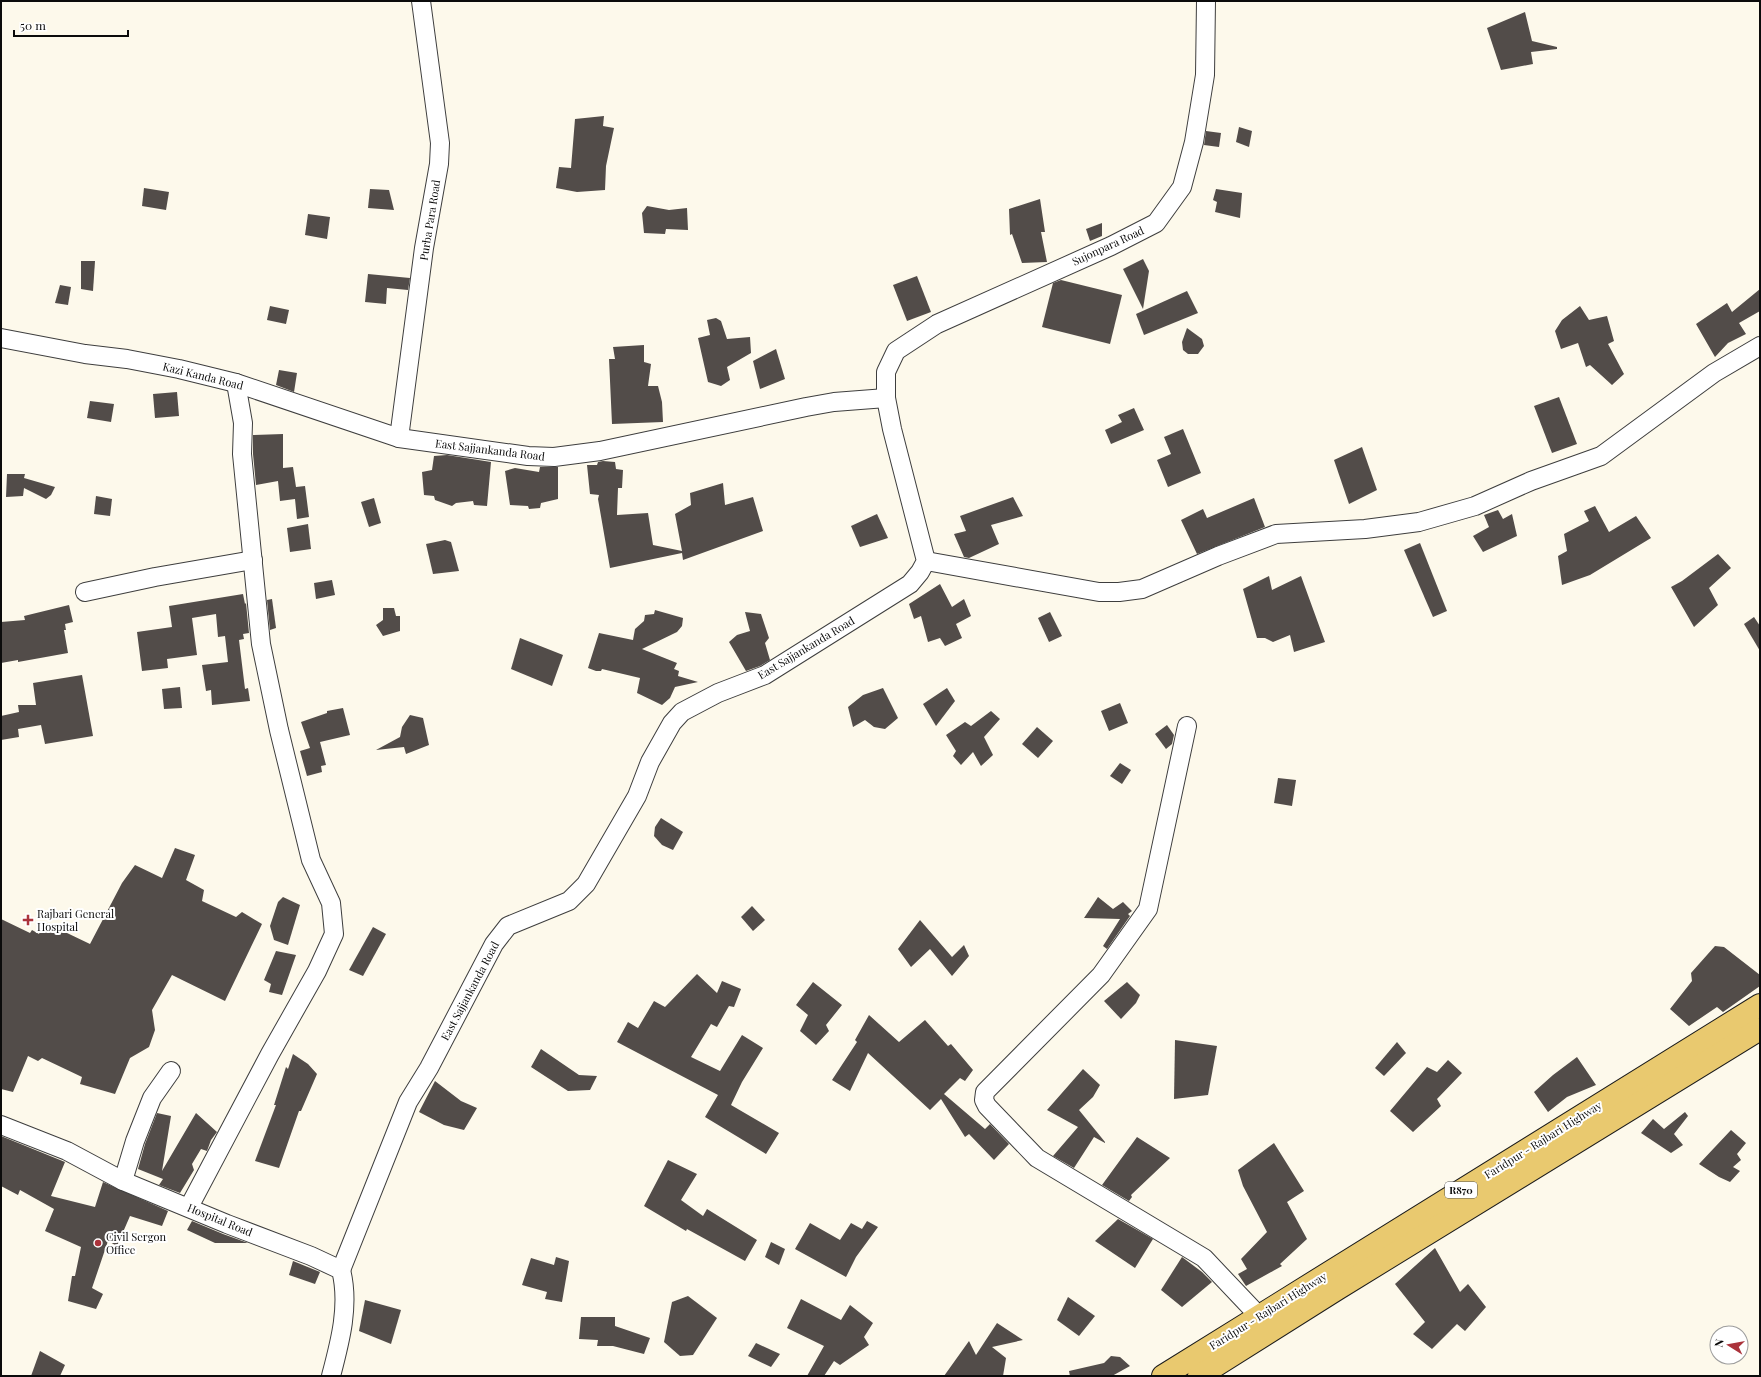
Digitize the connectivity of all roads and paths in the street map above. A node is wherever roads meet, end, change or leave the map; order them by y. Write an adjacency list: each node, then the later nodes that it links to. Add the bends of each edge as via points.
1 (421, 1): 7 (street, Purba Para Road, via 440,142 439,164 424,248)
2 (1206, 1): 6 (street, Sujonpara Road, via 1205,75 1194,142 1182,187 1156,223 1111,246 937,324 896,351 886,372)
3 (1, 338): 5 (street, Kazi Kanda Road, via 127,359)
4 (1760, 346): 9 (street, via 1714,373 1601,456 1531,481 1475,506 1419,522 1365,529 1276,534 1142,589 1119,592 1099,592)
5 (236, 383): 7 (street, Kazi Kanda Road); 8 (street, via 243,423 242,454)
6 (886, 398): 7 (street, East Sajjankanda Road, via 806,407 600,451 554,458); 9 (street, via 904,481)
7 (399, 438)
8 (254, 560): 10 (street); 17 (street, via 262,644 279,730 311,860 330,903 334,934 317,971)
9 (926, 561): 18 (street, East Sajjankanda Road, via 910,584 765,675 718,693 682,712 672,723 650,762 637,796 586,884 569,901 508,926 494,944 408,1102)
10 (85, 592)
11 (1187, 726): 19 (street, via 1148,909 1101,975 985,1092 984,1100 1037,1158 1204,1258)
12 (1760, 1005): 19 (main road, Faridpur - Rajbari Highway / R870)
13 (1760, 1029): 22 (main road, Faridpur - Rajbari Highway / R870)
14 (171, 1072): 16 (street, via 152,1098)
15 (1, 1125): 16 (street, Hospital Road, via 67,1151)
16 (123, 1181): 17 (street, Hospital Road)
17 (189, 1207): 18 (street, Hospital Road)
18 (341, 1270): 20 (street, via 345,1283 342,1335)
19 (1259, 1316): 21 (main road, Faridpur - Rajbari Highway / R870)
20 (332, 1376)
21 (1163, 1376)
22 (1199, 1376)

